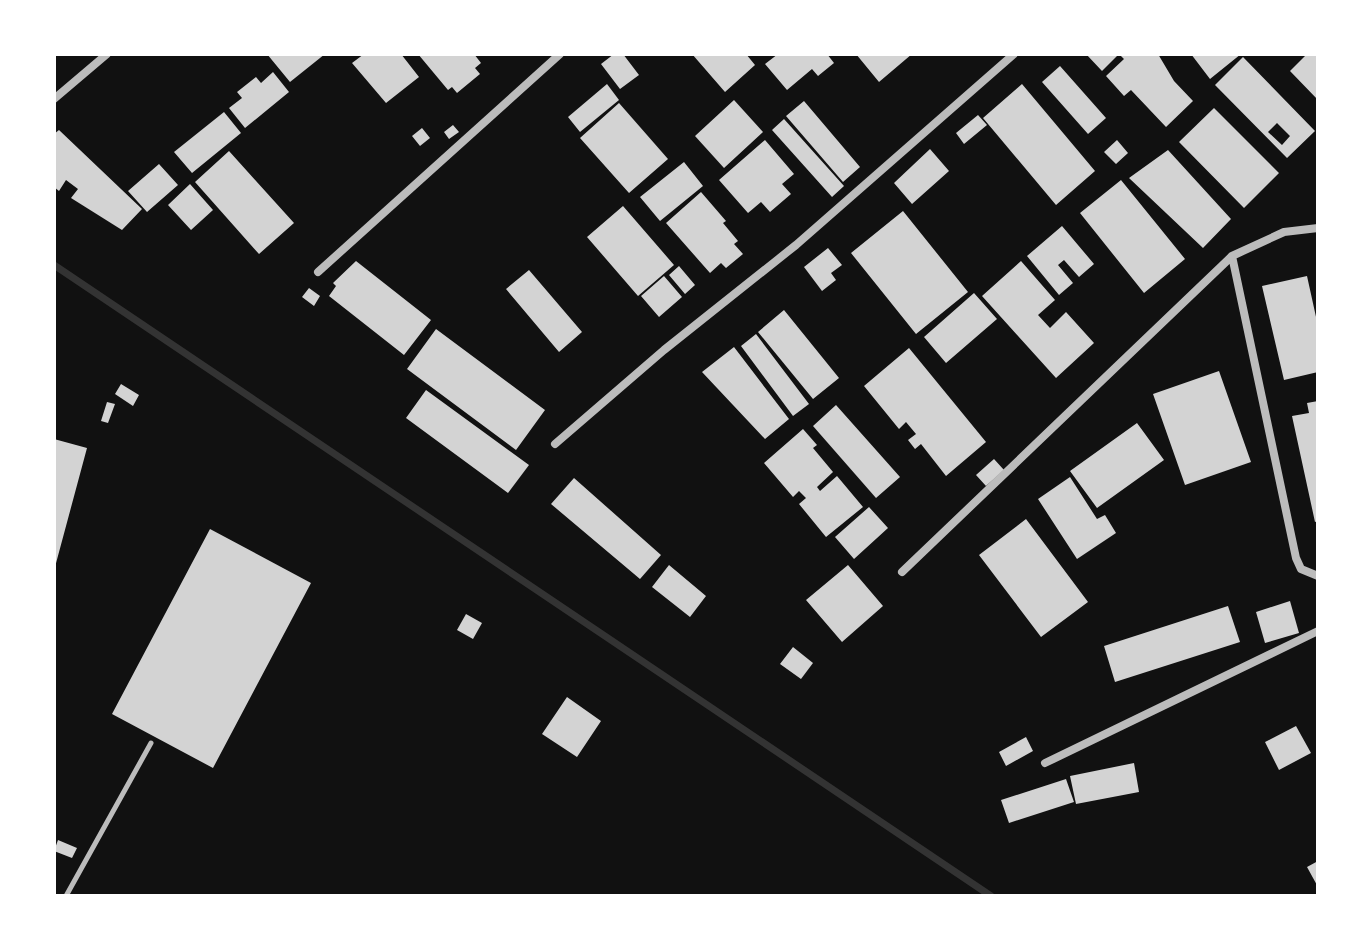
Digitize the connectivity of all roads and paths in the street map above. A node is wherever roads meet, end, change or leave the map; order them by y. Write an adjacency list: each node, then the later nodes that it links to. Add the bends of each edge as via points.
1 (107, 54): 4 (street)
2 (560, 54): 7 (street)
3 (1014, 54): 8 (street, via 796,245)
4 (54, 99)
5 (1318, 228): 6 (street, via 1284,232)
6 (1232, 256): 9 (street); 10 (street, via 1296,558 1307,574)
7 (318, 272)
8 (555, 444)
9 (902, 572)
10 (1318, 576)
11 (1318, 631): 13 (street)
12 (151, 743): 14 (lane)
13 (1045, 763)
14 (66, 896)

